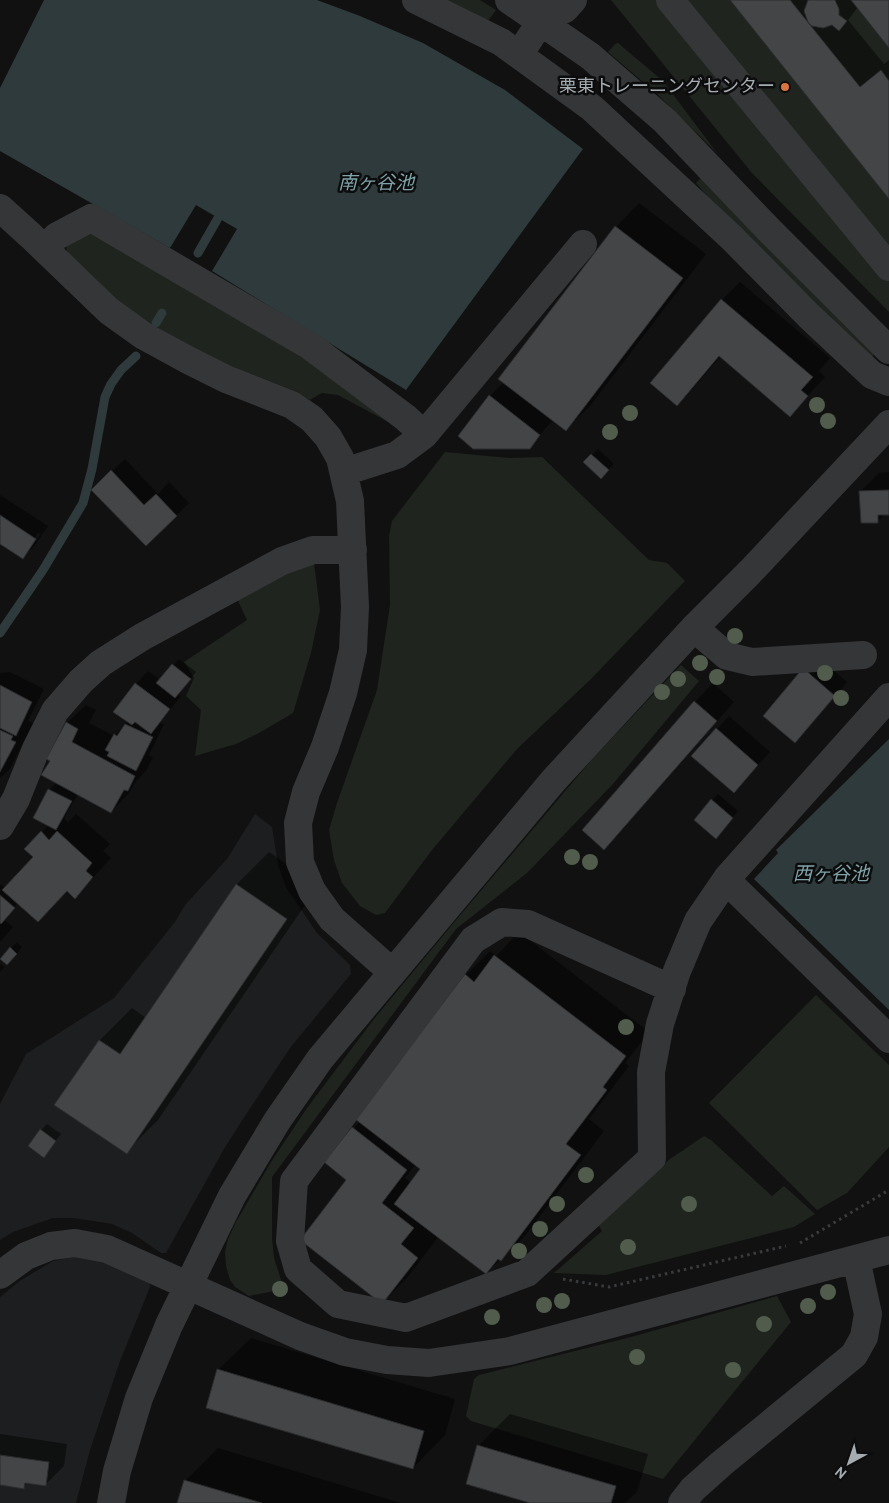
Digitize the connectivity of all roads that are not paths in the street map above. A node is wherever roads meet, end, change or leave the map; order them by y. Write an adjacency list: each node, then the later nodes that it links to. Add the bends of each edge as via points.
1 (416, 0): 6 (street, via 501,42)
2 (510, 0): 5 (street)
3 (573, 0): 5 (street, via 565,9)
4 (670, 0): 10 (street)
5 (545, 10): 6 (street); 11 (street, via 590,56 665,122)
6 (519, 55): 12 (street, via 592,108 872,375)
7 (0, 208): 9 (street)
8 (583, 244): 14 (street)
9 (45, 249): 14 (street, via 57,236 90,218 310,346); 15 (street, via 109,311 144,336 226,379 292,405 312,419 328,437)
10 (889, 267)
11 (889, 350)
12 (889, 382)
13 (889, 424): 17 (street)
14 (424, 435): 15 (street, via 397,455)
15 (344, 472): 16 (street, via 350,501)
16 (353, 550): 20 (street, via 313,550 282,561 142,637 101,663 55,711); 22 (street, via 353,650 343,693 306,792 298,823 300,862 312,891 332,919)
17 (694, 628): 18 (street, via 727,656 752,662); 22 (street, via 553,781)
18 (863, 655)
19 (889, 697): 21 (street)
20 (0, 826)
21 (726, 880): 23 (street, via 698,921); 24 (street)
22 (392, 972): 28 (street, via 320,1059 277,1121 232,1196)
23 (672, 989): 23 (street, via 660,1024 651,1072 652,1158 527,1273 406,1318 338,1304 298,1268 290,1241 294,1181 473,940 502,922 528,924)
24 (889, 1039)
25 (889, 1250): 26 (street)
26 (856, 1259): 28 (street, via 510,1351 429,1363 345,1352 300,1336); 30 (street, via 868,1314 864,1337 854,1355 721,1464)
27 (0, 1275): 28 (street, via 26,1256 51,1246 75,1243 107,1249)
28 (189, 1285): 29 (street, via 139,1398)
29 (110, 1503)
30 (682, 1503)

